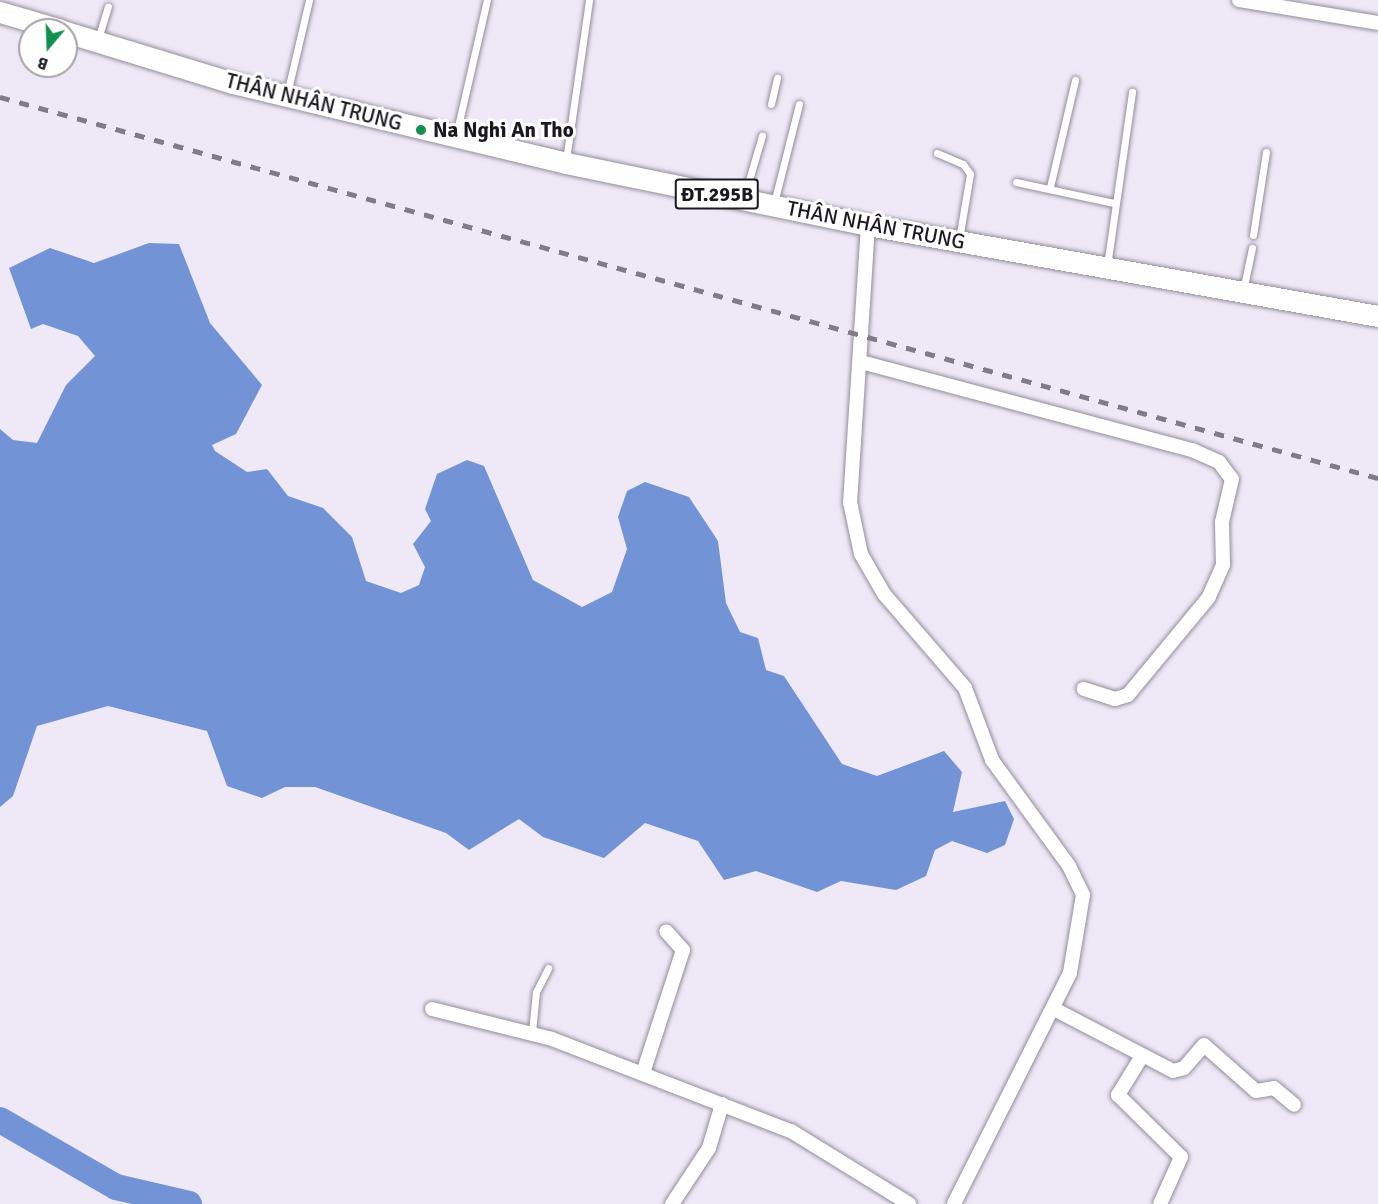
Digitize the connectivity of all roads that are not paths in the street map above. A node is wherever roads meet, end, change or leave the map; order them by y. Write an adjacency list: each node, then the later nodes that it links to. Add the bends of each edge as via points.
1 (309, 0): 14 (lane)
2 (488, 0): 18 (lane)
3 (590, 0): 21 (lane)
4 (1239, 0): 8 (street)
5 (108, 7): 10 (lane)
6 (0, 12): 7 (main road)
7 (20, 18)
8 (1378, 23)
9 (78, 35): 10 (main road, THÂN NHÂN TRUNG / ĐT.295B)
10 (97, 41): 14 (main road, THÂN NHÂN TRUNG / ĐT.295B)
11 (777, 78): 15 (lane)
12 (1075, 80): 23 (lane)
13 (1132, 93): 25 (lane)
14 (287, 97): 18 (main road, THÂN NHÂN TRUNG / ĐT.295B)
15 (771, 104)
16 (799, 104): 26 (lane)
17 (762, 136): 24 (lane)
18 (456, 137): 21 (main road, THÂN NHÂN TRUNG / ĐT.295B)
19 (1266, 152): 28 (lane)
20 (937, 153): 29 (lane, via 963,164 970,174)
21 (566, 163): 24 (main road, THÂN NHÂN TRUNG / ĐT.295B)
22 (1016, 182): 23 (lane)
23 (1050, 187): 25 (lane)
24 (743, 199): 26 (main road, THÂN NHÂN TRUNG / ĐT.295B)
25 (1114, 203): 31 (lane)
26 (774, 205): 27 (main road, THÂN NHÂN TRUNG / ĐT.295B)
27 (868, 225): 29 (main road, THÂN NHÂN TRUNG / ĐT.295B); 34 (street)
28 (1253, 235)
29 (959, 241): 31 (main road, THÂN NHÂN TRUNG / ĐT.295B)
30 (1252, 248): 32 (lane)
31 (1106, 268): 32 (main road, THÂN NHÂN TRUNG / ĐT.295B)
32 (1242, 293): 33 (main road, THÂN NHÂN TRUNG / ĐT.295B)
33 (1378, 316)
34 (861, 362): 35 (street, via 1192,450 1219,462 1229,474 1234,489 1222,522 1222,565 1209,597 1128,695 1115,699); 39 (street, via 850,502 861,554 884,594 965,688 992,760 1081,889 1077,949)
35 (1084, 689)
36 (666, 931): 42 (street, via 683,950)
37 (548, 968): 40 (lane, via 536,992)
38 (432, 1009): 40 (street)
39 (1054, 1009): 41 (street); 47 (street)
40 (532, 1032): 42 (street)
41 (1142, 1056): 44 (street, via 1177,1071 1204,1045 1256,1091 1274,1088); 48 (street, via 1118,1095 1181,1157)
42 (643, 1073): 43 (street)
43 (722, 1104): 45 (street, via 710,1148); 46 (street, via 811,1141)
44 (1294, 1105)
45 (672, 1204)
46 (909, 1204)
47 (954, 1204)
48 (1160, 1204)

